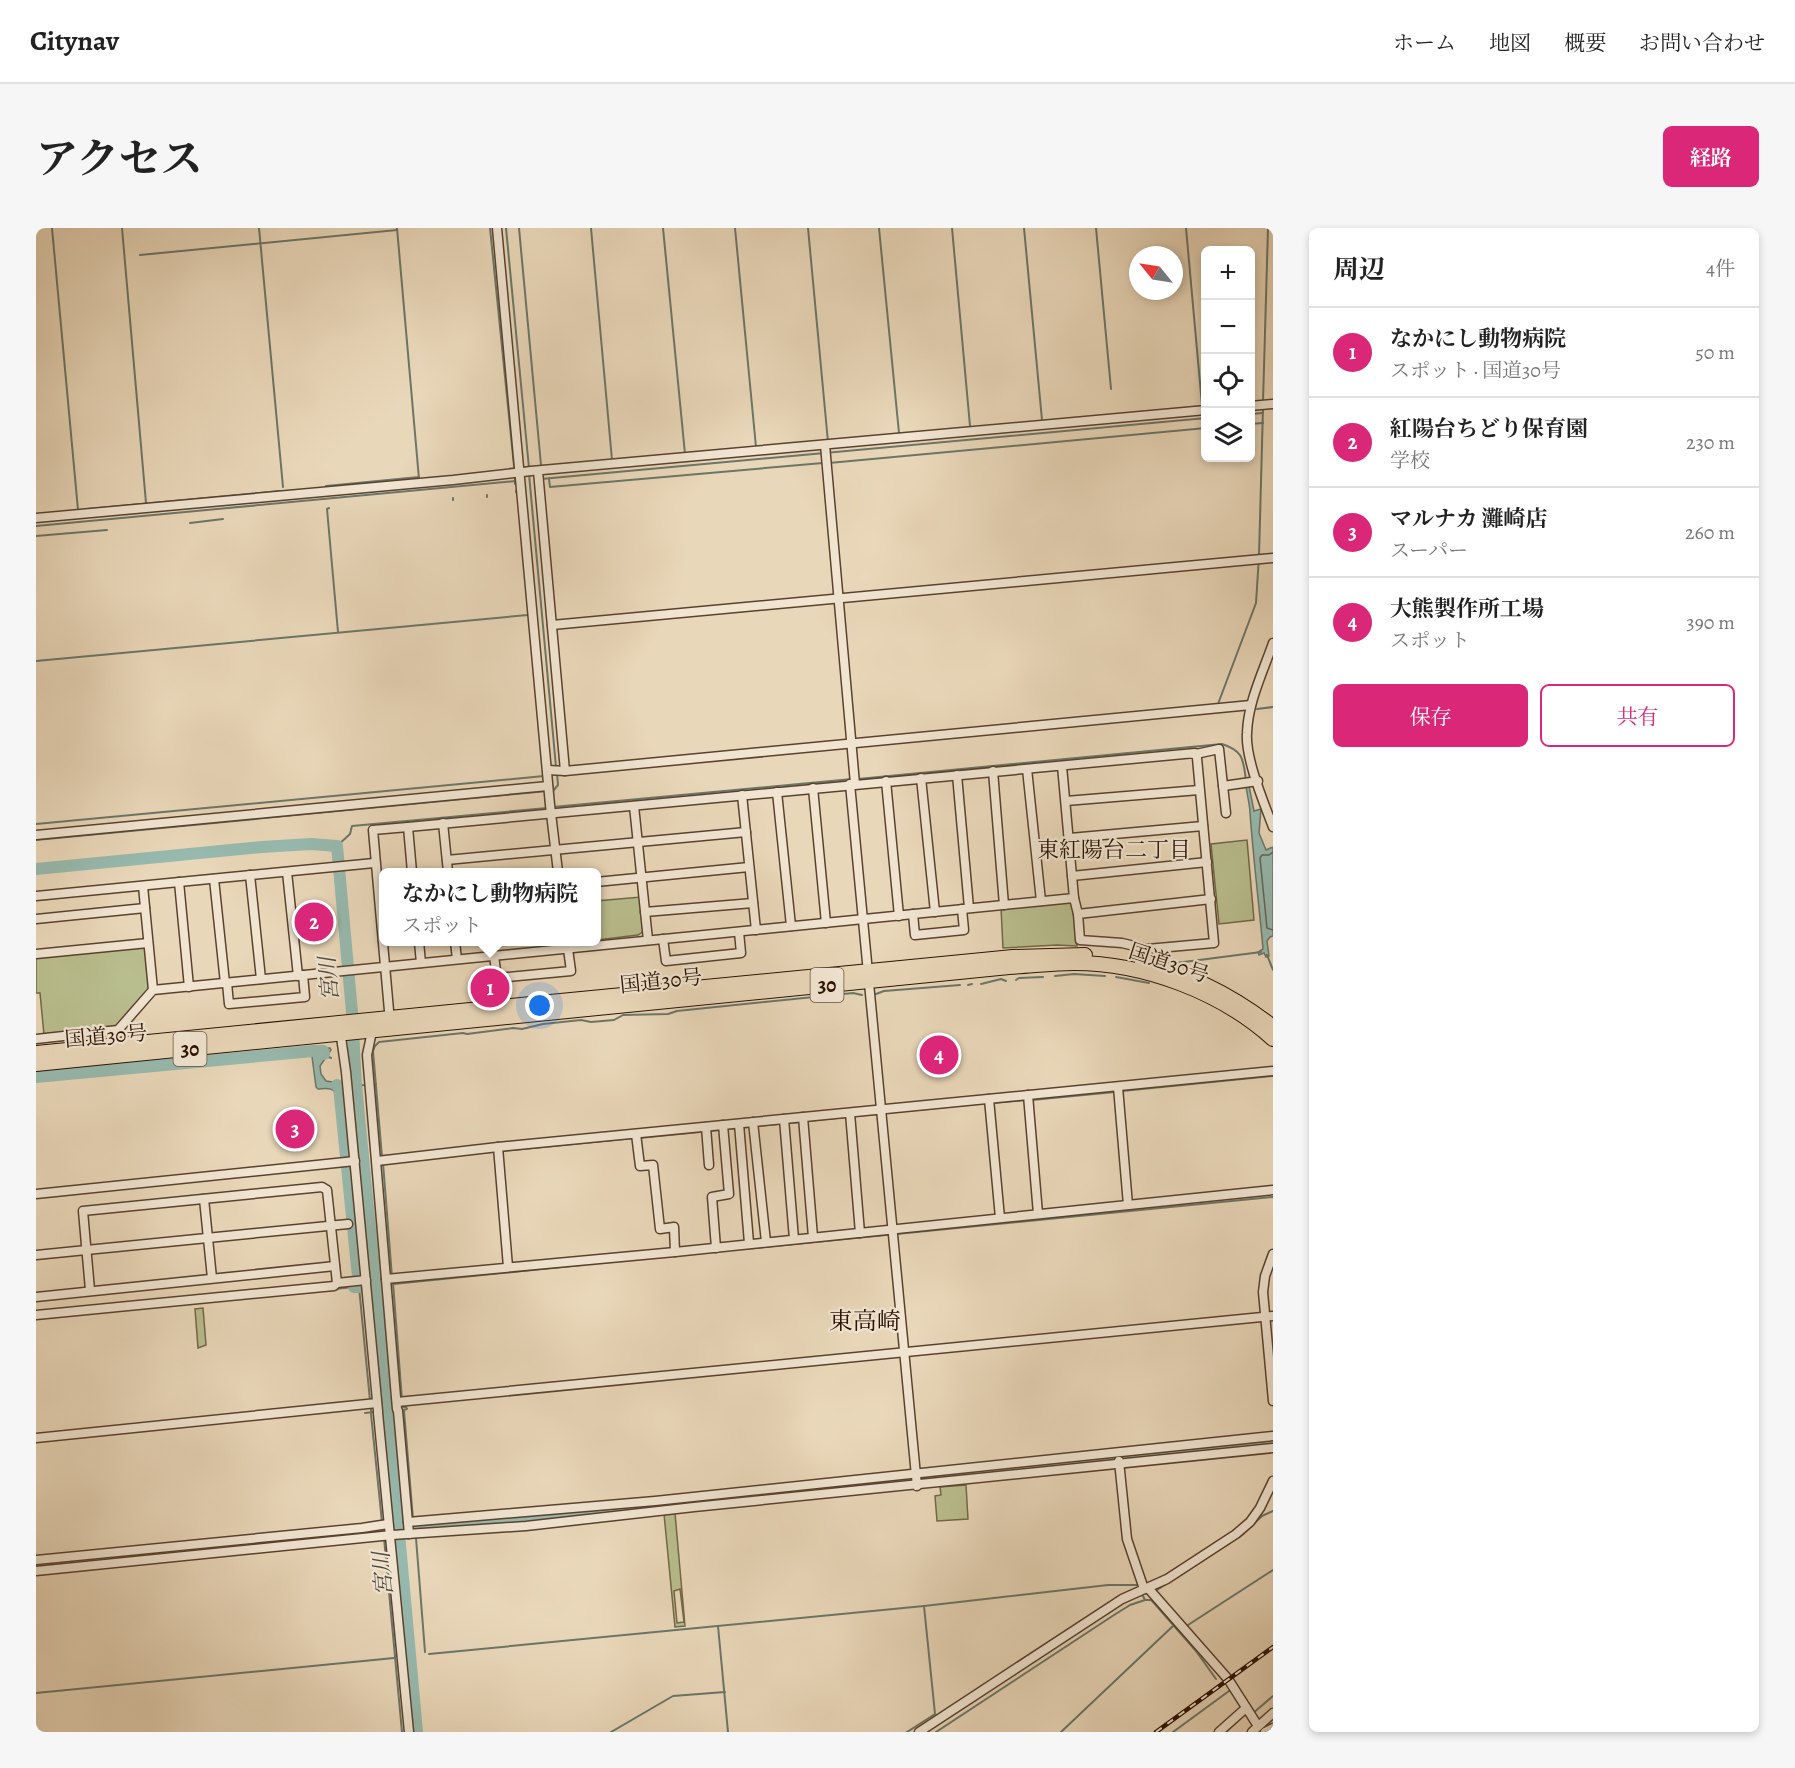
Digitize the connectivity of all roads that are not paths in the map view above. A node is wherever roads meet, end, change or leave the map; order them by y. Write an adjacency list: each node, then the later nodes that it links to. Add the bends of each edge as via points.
1 (497, 228): 4 (street)
2 (1201, 411): 3 (street)
3 (825, 450): 4 (street); 7 (street)
4 (532, 474): 5 (street); 8 (street); 15 (street)
5 (36, 518)
6 (1273, 558): 7 (street)
7 (839, 601): 8 (street); 11 (street)
8 (552, 625): 15 (street)
9 (1273, 644): 10 (street)
10 (1251, 705): 11 (street); 21 (street, via 1247,727)
11 (852, 746): 15 (street); 19 (street)
12 (1196, 754): 13 (street); 22 (street, via 1219,749); 25 (street)
13 (1062, 765): 14 (street); 28 (street)
14 (1027, 769): 16 (street); 59 (street)
15 (557, 770): 24 (street)
16 (993, 771): 17 (street); 61 (street)
17 (957, 775): 18 (street); 63 (street)
18 (921, 778): 20 (street); 65 (street)
19 (853, 781): 20 (street); 23 (street); 71 (street)
20 (886, 781): 69 (street)
21 (1250, 783): 22 (street); 35 (street)
22 (1223, 786): 31 (street)
23 (813, 788): 26 (street); 72 (street)
24 (549, 789): 30 (street); 37 (street)
25 (1199, 789): 28 (street); 33 (street)
26 (777, 792): 27 (street); 73 (street)
27 (742, 795): 29 (street); 36 (street)
28 (1066, 801): 38 (street)
29 (634, 806): 30 (street); 39 (street)
30 (551, 809): 32 (street); 40 (street)
31 (1226, 813)
32 (443, 823): 34 (street); 41 (street)
33 (1203, 826): 38 (street); 43 (street)
34 (408, 827): 42 (street, via 373,830); 45 (street)
35 (1273, 827)
36 (746, 832): 39 (street); 44 (street)
37 (36, 835)
38 (1070, 838): 50 (street)
39 (638, 843): 40 (street); 51 (street)
40 (557, 851): 41 (street); 47 (street)
41 (447, 860): 46 (street)
42 (374, 862): 48 (street); 66 (street)
43 (1207, 862): 50 (street); 58 (street)
44 (749, 867): 51 (street); 60 (street)
45 (412, 868)
46 (448, 868)
47 (558, 868)
48 (287, 872): 49 (street); 89 (street)
49 (250, 875): 52 (street); 91 (street)
50 (1072, 876): 57 (street)
51 (642, 878): 54 (street); 64 (street)
52 (214, 879): 53 (street); 92 (street)
53 (178, 882): 55 (street); 93 (street)
54 (601, 882)
55 (143, 886): 56 (street); 62 (street)
56 (36, 896)
57 (1074, 898): 59 (street); 68 (street)
58 (1211, 899): 68 (street); 68 (street, via 1214,943 1147,950 1122,943 1080,940)
59 (1041, 901): 61 (street)
60 (753, 903): 64 (street); 74 (street)
61 (1004, 905): 63 (street)
62 (145, 908): 70 (street); 78 (street)
63 (965, 909): 65 (street); 67 (street, via 964,930 915,935)
64 (645, 912): 77 (street)
65 (934, 912): 67 (street)
66 (379, 914)
67 (913, 914): 69 (street)
68 (1078, 914)
69 (899, 916): 71 (street)
70 (36, 919)
71 (864, 920): 72 (street); 90 (street)
72 (826, 923): 73 (street)
73 (791, 926): 74 (street)
74 (756, 930): 75 (street)
75 (739, 932): 76 (street); 76 (street, via 741,953 666,961)
76 (663, 939): 77 (street)
77 (648, 940): 79 (street)
78 (148, 943): 84 (street); 94 (street)
79 (601, 944)
80 (382, 946): 88 (street)
81 (419, 946): 87 (street)
82 (455, 946): 86 (street)
83 (566, 947): 85 (street); 85 (street, via 571,971 497,978)
84 (36, 954)
85 (494, 956): 86 (street)
86 (457, 960): 87 (street)
87 (421, 963): 88 (street)
88 (384, 967): 89 (street); 95 (street)
89 (301, 975): 91 (street); 92 (street, via 304,997 228,1004)
90 (870, 976): 95 (highway, 国道30号 / 30); 98 (highway, 国道30号 / 30, via 1034,955 1103,956 1166,969 1204,984 1241,1004); 100 (highway, 国道30号 / 30, via 1075,963 1101,965 1144,972 1200,992); 107 (street)
91 (261, 979): 92 (street)
92 (226, 983): 93 (street)
93 (189, 987): 94 (street)
94 (153, 990): 99 (street, via 118,1030)
95 (391, 1023): 96 (highway, 国道30号 / 30)
96 (367, 1026): 97 (highway, 国道30号 / 30); 117 (street, via 369,1085)
97 (342, 1028): 101 (highway, 国道30号 / 30); 102 (highway, 国道30号 / 30); 118 (street)
98 (1273, 1028)
99 (36, 1039)
100 (1273, 1039)
101 (36, 1053)
102 (36, 1064)
103 (1273, 1071): 104 (street)
104 (1118, 1087): 105 (street); 123 (street)
105 (1028, 1098): 106 (street); 124 (street)
106 (989, 1102): 107 (street); 125 (street)
107 (882, 1110): 108 (street); 129 (street)
108 (850, 1116): 109 (street); 128 (street)
109 (803, 1120): 110 (street); 130 (street)
110 (784, 1122): 111 (street); 132 (street)
111 (753, 1125): 112 (street); 133 (street)
112 (739, 1126): 113 (street); 134 (street)
113 (723, 1128): 114 (street); 135 (street, via 729,1194 712,1197)
114 (706, 1130): 115 (street); 119 (street)
115 (637, 1137): 116 (street); 137 (street, via 640,1166 653,1166 660,1229 674,1227)
116 (498, 1149): 117 (street); 141 (street)
117 (381, 1160): 143 (street)
118 (349, 1162): 121 (street); 144 (street)
119 (709, 1165)
120 (1273, 1190): 123 (street)
121 (36, 1194)
122 (204, 1199): 127 (street, via 322,1187 327,1190); 131 (street); 136 (street, via 83,1211)
123 (1128, 1205): 124 (street)
124 (1038, 1214): 125 (street)
125 (1000, 1218): 129 (street)
126 (348, 1224): 127 (street)
127 (331, 1226): 131 (street); 140 (street)
128 (860, 1233): 129 (street); 130 (street)
129 (894, 1233): 150 (street)
130 (813, 1237): 132 (street)
131 (207, 1238): 136 (street); 142 (street)
132 (794, 1239): 133 (street)
133 (766, 1242): 134 (street)
134 (749, 1243): 135 (street)
135 (716, 1248): 137 (street)
136 (86, 1250): 139 (street); 146 (street)
137 (675, 1252): 141 (street)
138 (1273, 1254): 149 (street, via 1263,1292)
139 (36, 1255)
140 (335, 1266): 142 (street); 145 (street)
141 (508, 1267): 143 (street)
142 (212, 1278): 146 (street)
143 (390, 1279): 152 (street)
144 (360, 1281): 145 (street); 153 (street)
145 (337, 1283): 148 (street, via 334,1287)
146 (90, 1290): 147 (street)
147 (36, 1297)
148 (36, 1315)
149 (1269, 1316): 150 (street); 151 (street)
150 (905, 1355): 152 (street); 158 (street)
151 (1273, 1401)
152 (400, 1405): 160 (street)
153 (375, 1407): 155 (street); 161 (street)
154 (1273, 1436): 157 (street)
155 (36, 1438)
156 (1273, 1448): 157 (street)
157 (1118, 1459): 158 (street); 158 (street); 164 (street, via 1127,1539)
158 (916, 1480): 160 (street, via 655,1501); 160 (street, via 526,1526)
159 (1273, 1481): 164 (street, via 1260,1508 1236,1534)
160 (409, 1527): 161 (street)
161 (386, 1531): 162 (street); 163 (street); 169 (street)
162 (36, 1560)
163 (36, 1571)
164 (1146, 1589): 165 (street, via 1228,1679); 170 (street, via 1122,1599)
165 (1249, 1712): 168 (street); 171 (street)
166 (1273, 1713): 168 (street)
167 (1273, 1728): 168 (street)
168 (1258, 1730)
169 (409, 1732)
170 (919, 1732)
171 (1219, 1732)

